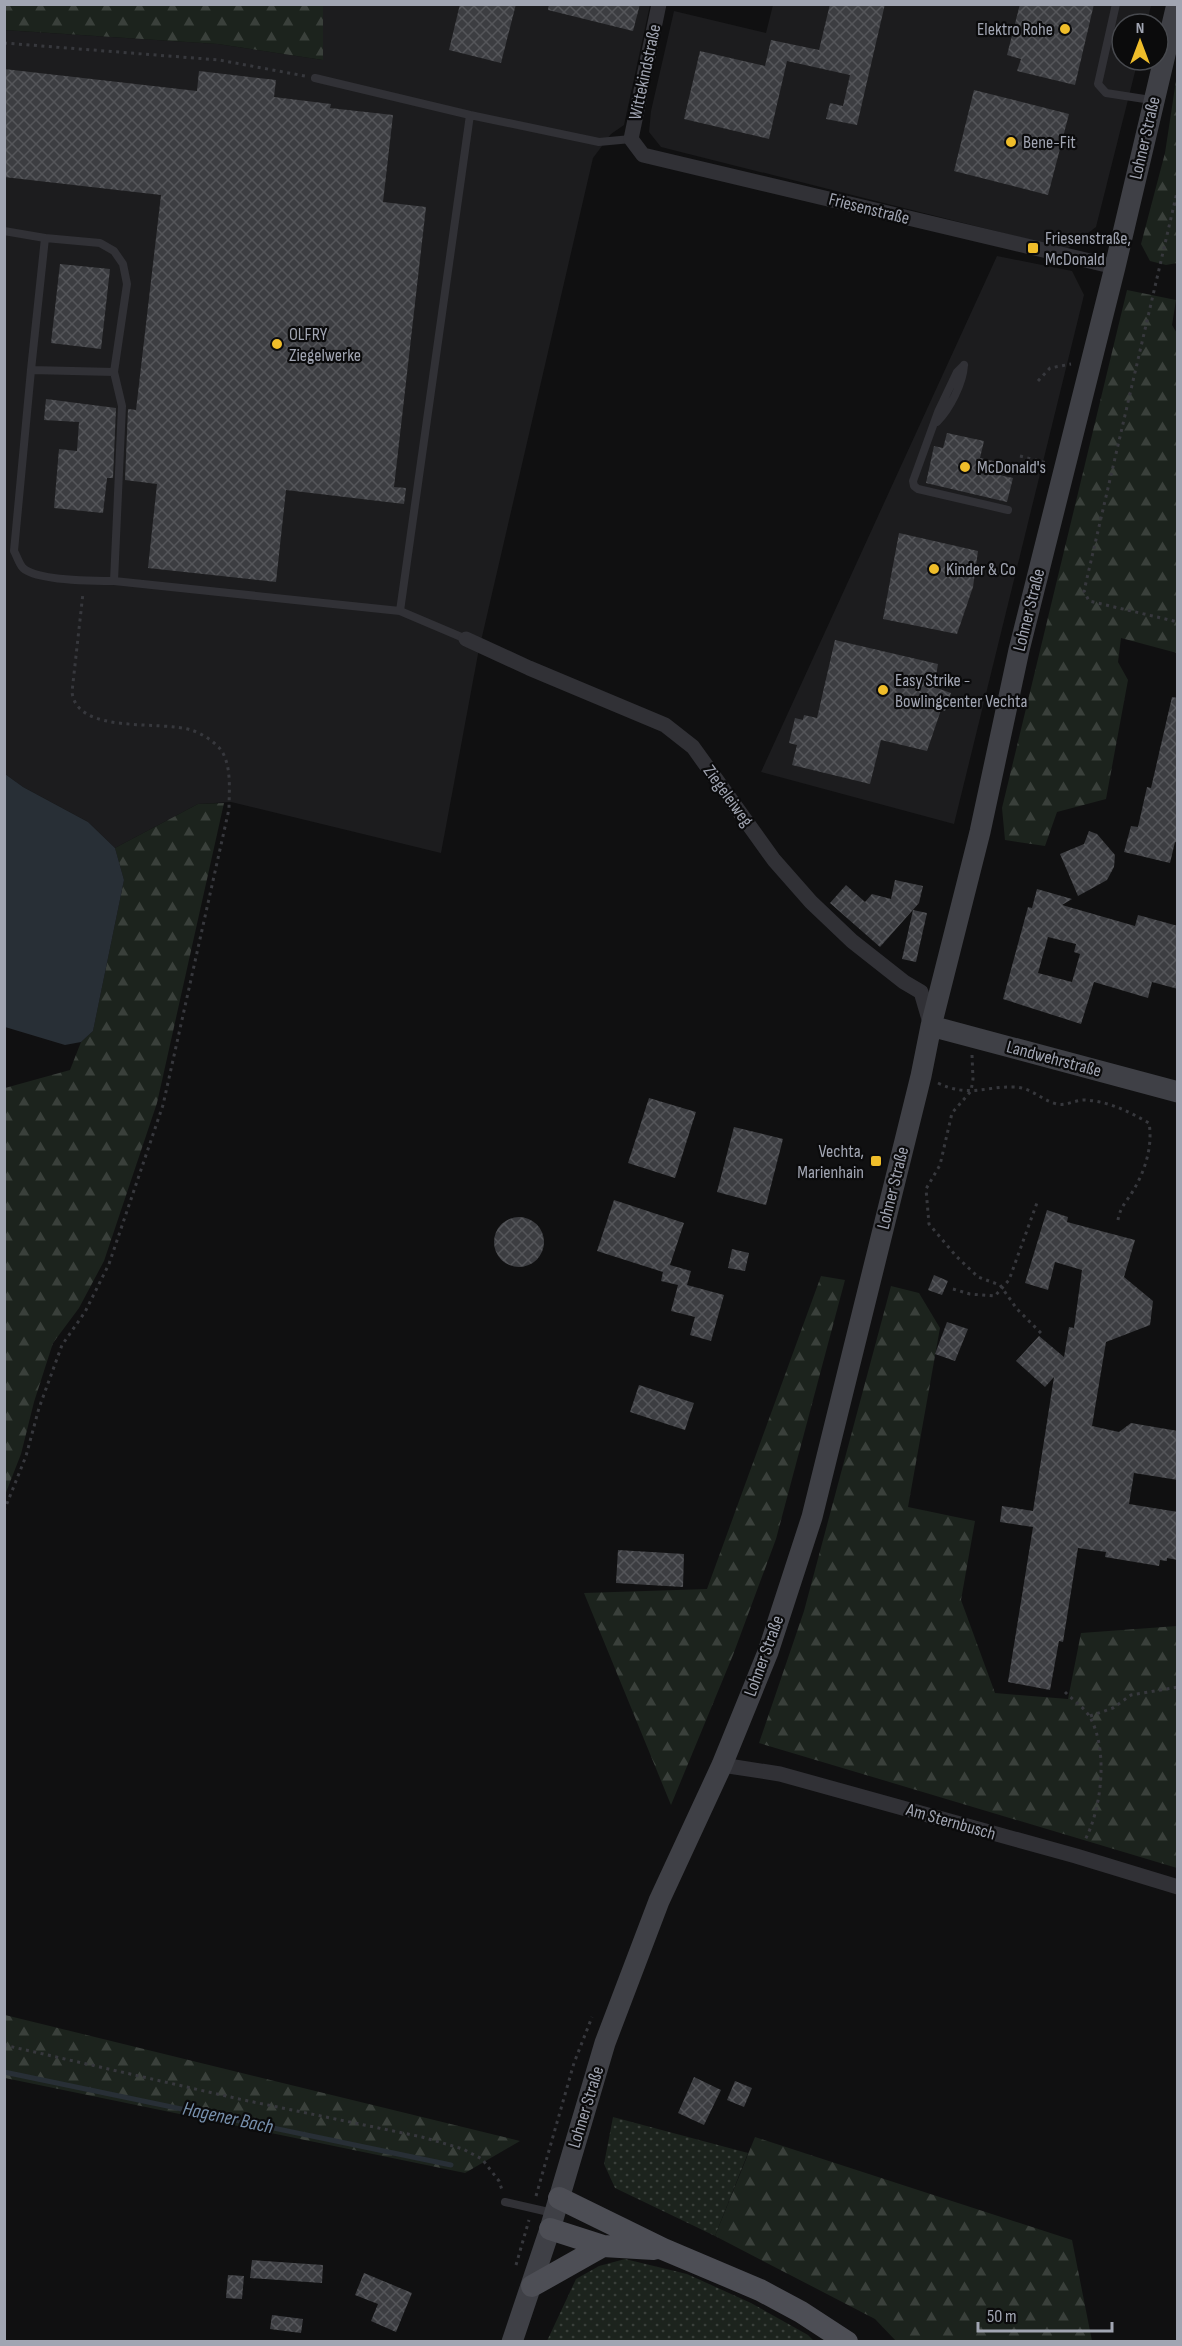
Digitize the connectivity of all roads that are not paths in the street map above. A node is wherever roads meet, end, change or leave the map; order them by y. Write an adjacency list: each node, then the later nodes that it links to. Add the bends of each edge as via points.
1 (659, 4): 7 (street, Wittekindstraße)
2 (1116, 4): 5 (lane, via 1098,84 1106,93)
3 (1177, 4): 5 (main road, Lohner Straße)
4 (315, 78): 6 (lane)
5 (1153, 101): 10 (main road, Lohner Straße)
6 (470, 115): 7 (lane, via 599,142); 16 (lane)
7 (631, 139): 10 (street, Friesenstraße, via 643,155)
8 (4, 231): 9 (lane)
9 (45, 238): 12 (lane); 13 (lane, via 100,243 114,251 123,264 127,284)
10 (1115, 267): 18 (main road, Lohner Straße, via 1019,650 980,831)
11 (964, 365): 14 (lane, via 915,473 914,486)
12 (31, 370): 13 (lane); 15 (lane, via 14,551 23,568 38,575)
13 (114, 372): 15 (lane, via 122,406)
14 (1008, 510)
15 (114, 581): 16 (lane)
16 (400, 611): 17 (lane)
17 (466, 639): 18 (street, Ziegeleiweg, via 664,725 693,747 774,860 811,902 852,941 921,992)
18 (931, 1026): 19 (main road, Landwehrstraße); 20 (main road, Lohner Straße, via 812,1517 768,1652)
19 (1178, 1092)
20 (722, 1765): 21 (street, Am Sternbusch, via 780,1774); 23 (main road, Lohner Straße, via 659,1902 605,2043)
21 (1178, 1887)
22 (505, 2202): 23 (lane)
23 (555, 2214): 24 (main road); 25 (main road); 26 (main road, Lohner Straße)
24 (603, 2246): 25 (main road); 26 (main road)
25 (663, 2249): 27 (main road, via 760,2290)
26 (532, 2286): 28 (main road, Lohner Straße)
27 (840, 2339)
28 (512, 2342)

